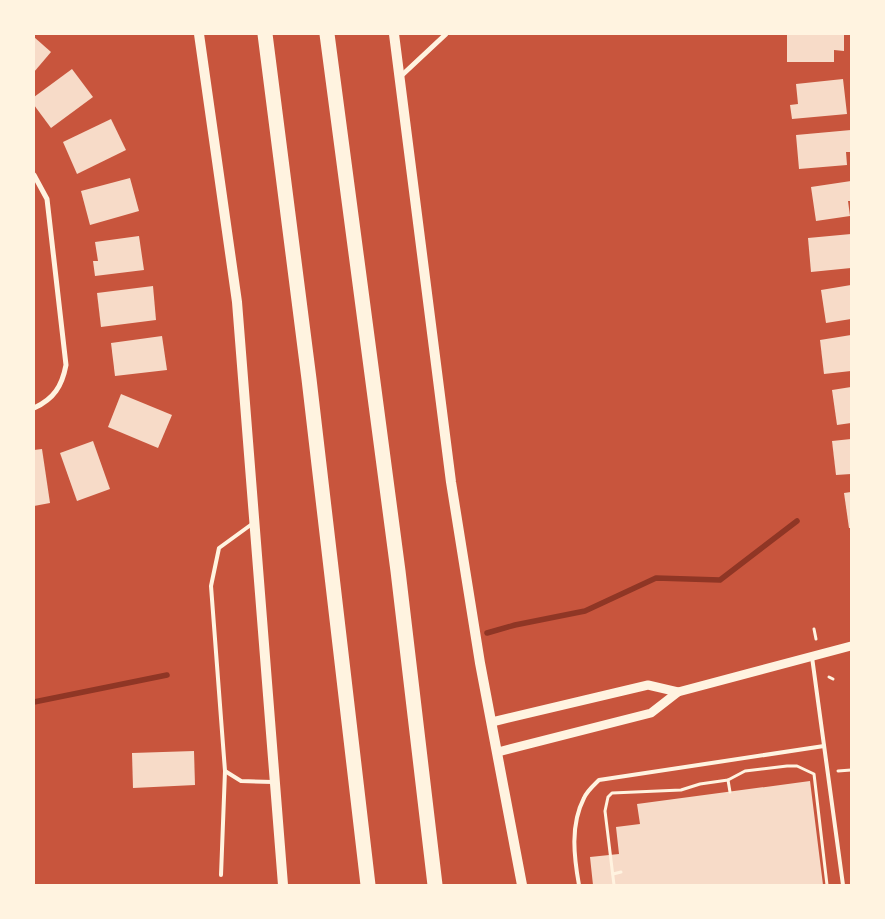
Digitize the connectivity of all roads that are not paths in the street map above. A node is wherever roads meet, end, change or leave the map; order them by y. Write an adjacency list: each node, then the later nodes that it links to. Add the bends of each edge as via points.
1 (199, 34): 9 (main road, via 237,302)
2 (265, 34): 20 (highway)
3 (327, 34): 21 (highway, via 398,571)
4 (394, 34): 6 (main road)
5 (446, 34): 6 (street)
6 (400, 77): 13 (main road, via 451,482)
7 (34, 175): 8 (street, via 47,199 66,365 56,393)
8 (34, 408)
9 (254, 523): 16 (lane, via 219,548 211,586); 17 (main road)
10 (851, 646): 11 (street)
11 (812, 657): 12 (street); 14 (lane)
12 (678, 692): 13 (street, via 648,685); 15 (street, via 651,713)
13 (492, 722): 15 (main road)
14 (824, 746): 23 (lane, via 599,780 584,798 577,823 573,850); 24 (lane)
15 (498, 752): 22 (main road)
16 (225, 771): 17 (lane, via 240,781); 18 (lane)
17 (275, 782): 19 (main road)
18 (221, 875)
19 (283, 885)
20 (368, 885)
21 (435, 885)
22 (522, 885)
23 (579, 885)
24 (843, 885)

